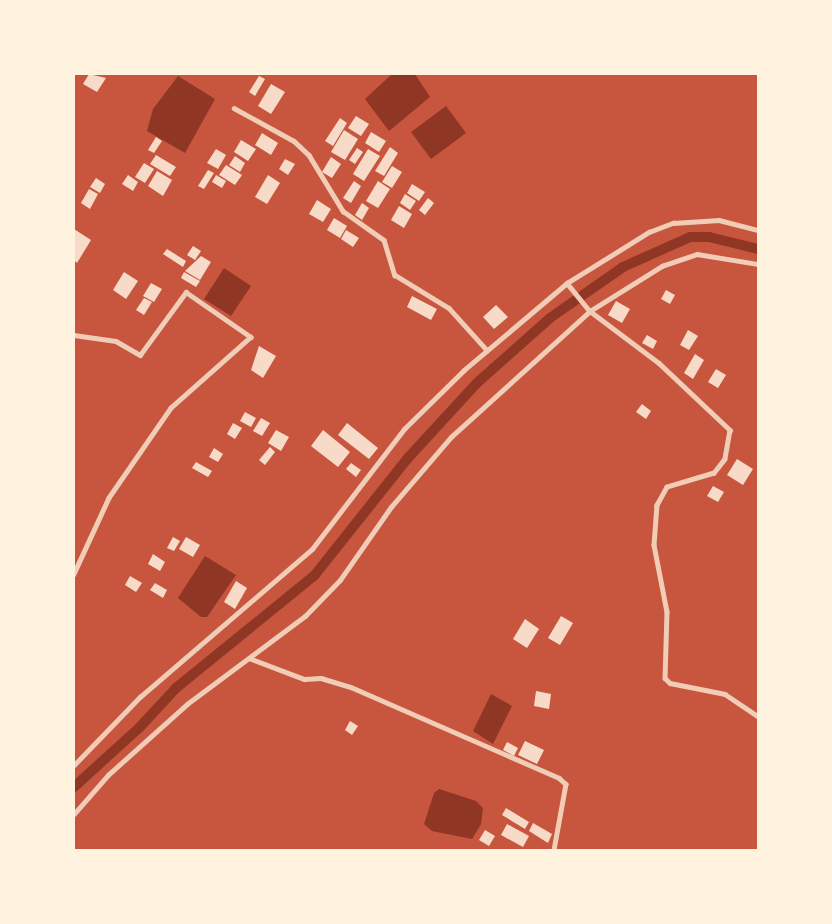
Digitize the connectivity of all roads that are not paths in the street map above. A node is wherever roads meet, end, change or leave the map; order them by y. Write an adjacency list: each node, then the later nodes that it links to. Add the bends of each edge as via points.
1 (234, 108): 7 (street, via 294,141 309,155 343,211 384,240 395,275 449,308)
2 (759, 230): 4 (street, via 719,220 673,223 649,232)
3 (759, 264): 5 (street, via 697,254 662,266)
4 (567, 283): 5 (street); 7 (street)
5 (590, 311): 9 (street, via 451,437 391,507 340,580 305,616); 10 (street, via 659,363 730,430 725,459 714,473 667,487 657,505 654,545 667,612 665,678 670,683 725,694)
6 (74, 335): 8 (street, via 116,341 140,355 186,292 251,337 171,408 109,498)
7 (487, 350): 11 (street, via 404,429 312,549 140,697)
8 (74, 574)
9 (249, 658): 12 (street, via 187,704 108,775); 13 (street, via 304,679 321,678 351,687 559,778 566,784)
10 (759, 716)
11 (74, 765)
12 (74, 814)
13 (554, 850)

